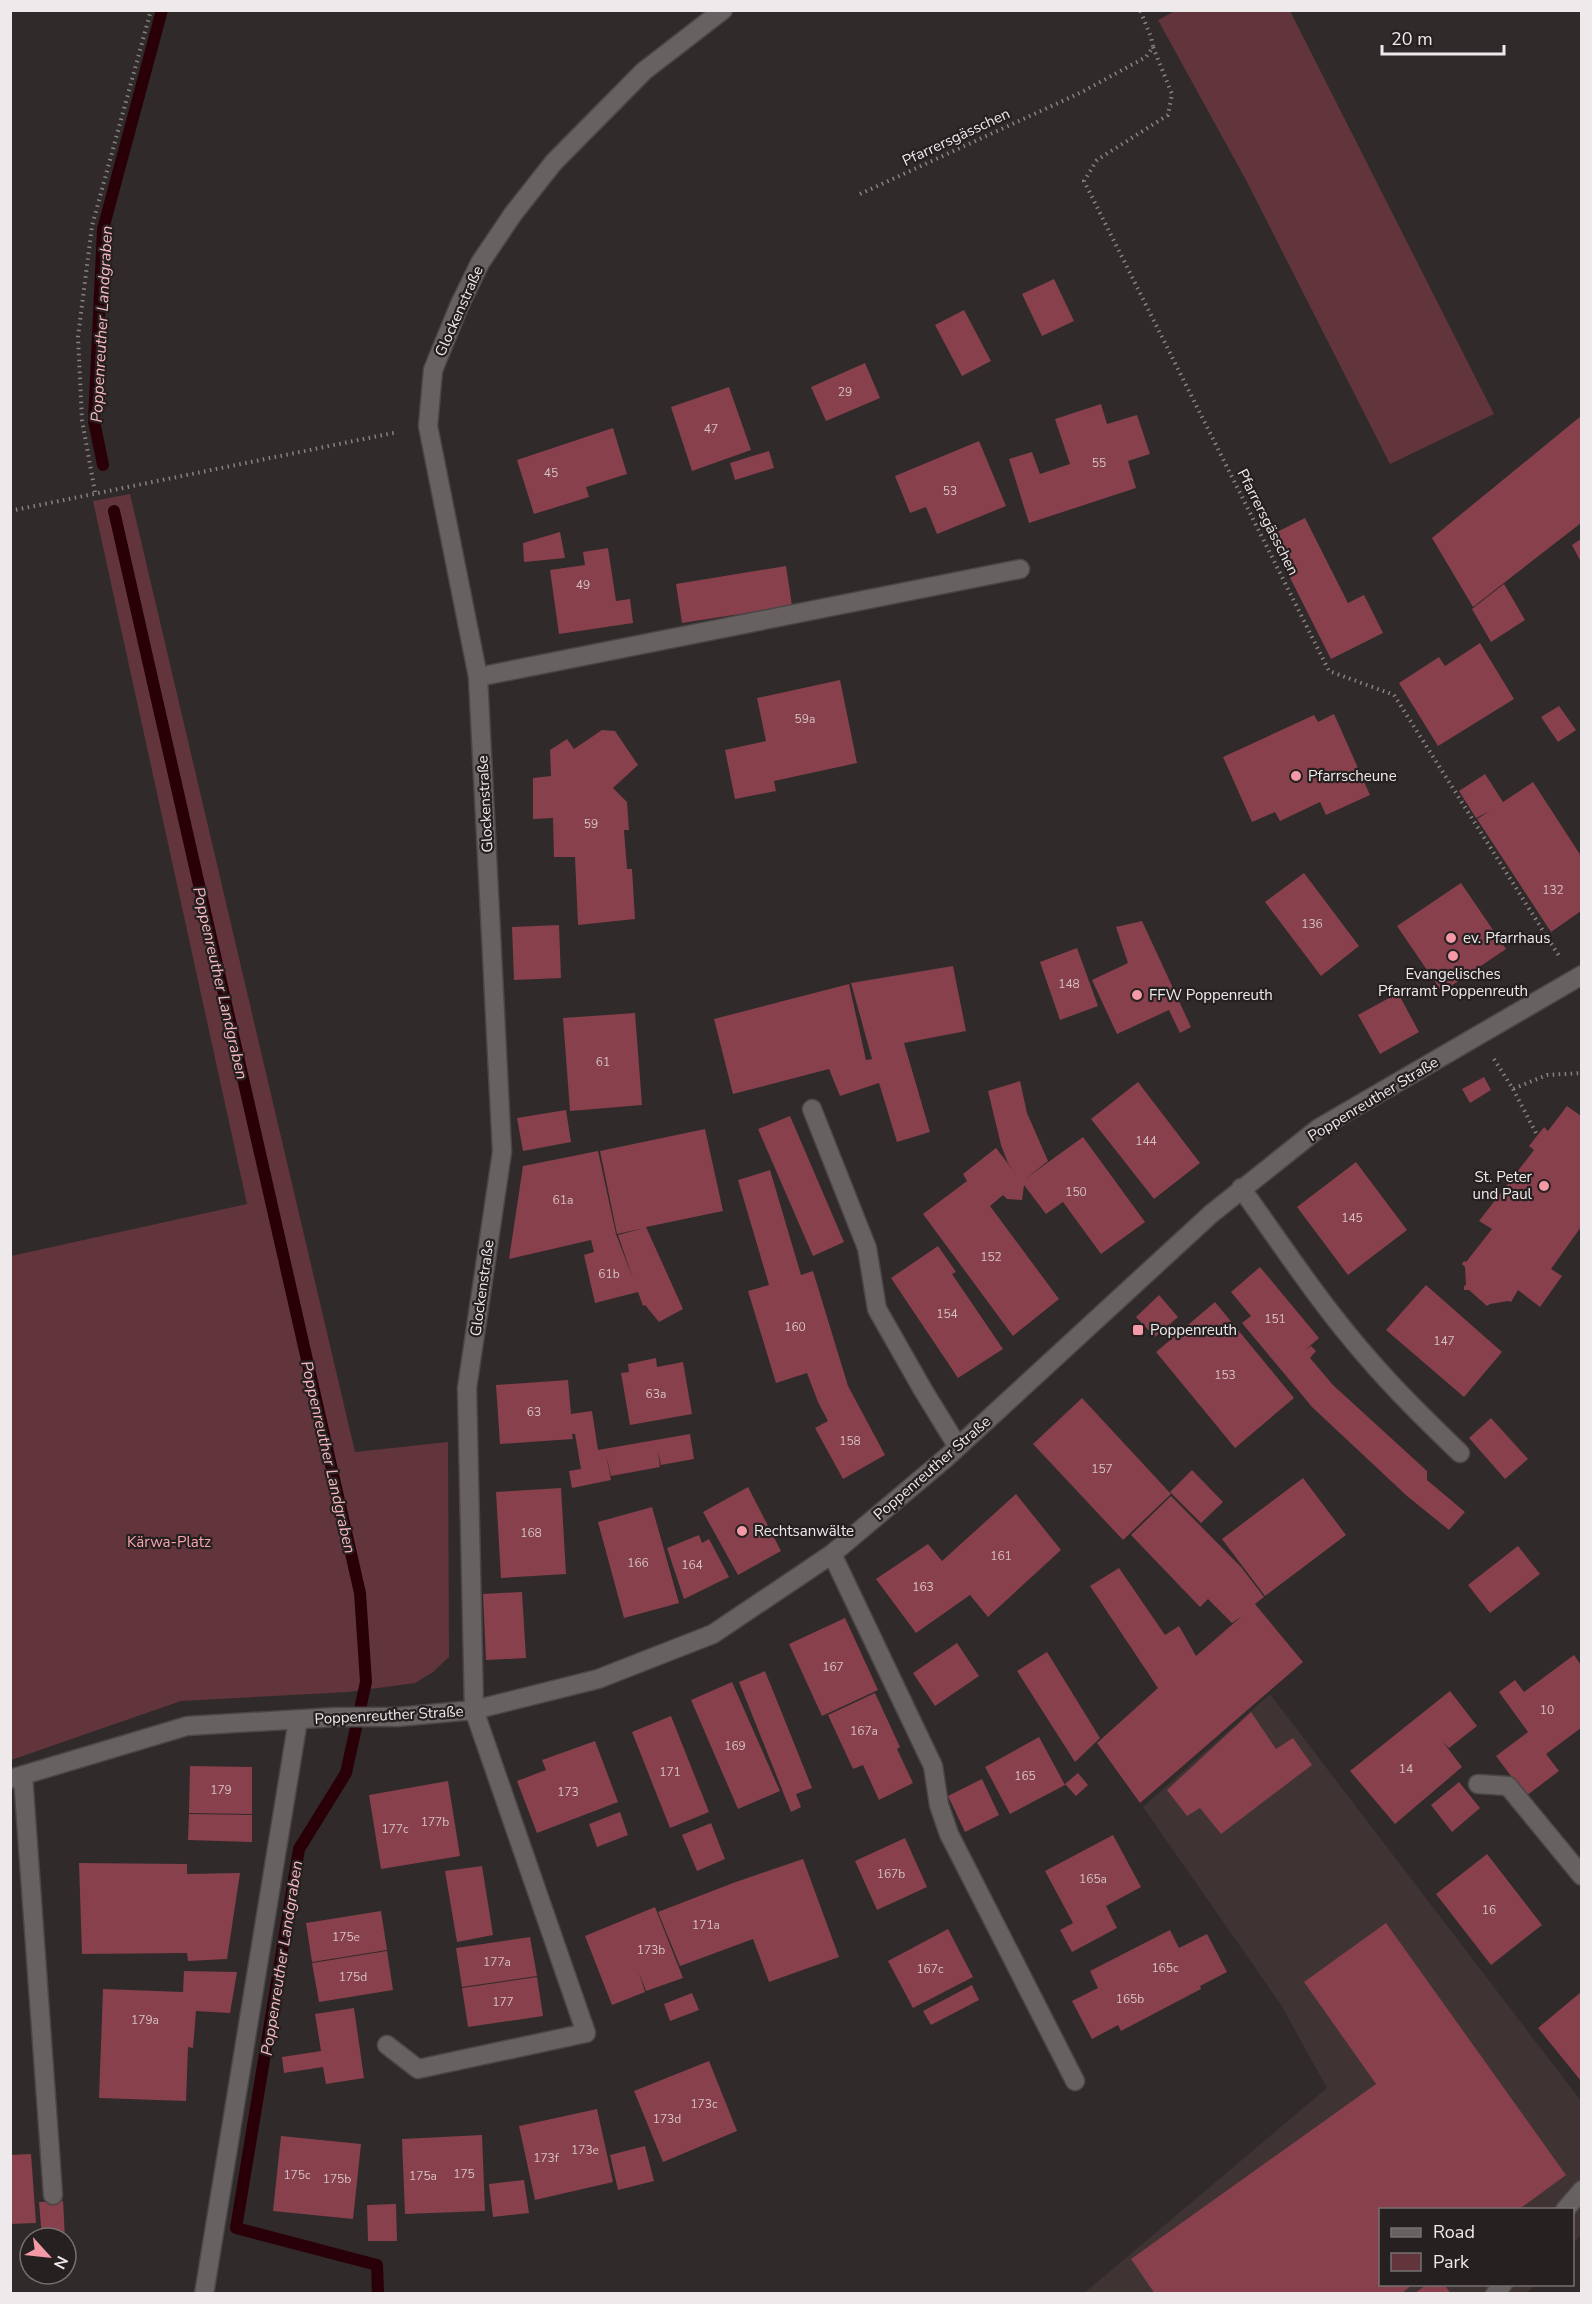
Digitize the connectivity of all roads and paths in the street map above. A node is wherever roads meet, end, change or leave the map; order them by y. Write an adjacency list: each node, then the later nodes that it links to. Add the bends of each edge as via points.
1 (152, 10): 7 (path, via 92,226 78,337 82,420)
2 (723, 10): 6 (street, Glockenstraße, via 644,71 555,162 513,214 480,263 433,370)
3 (1140, 10): 4 (path, Pfarrersgässchen)
4 (1153, 47): 5 (path, Pfarrersgässchen, via 1146,57 1082,92); 11 (path, Pfarrersgässchen, via 1172,94 1168,115 1097,160 1084,181 1329,671 1394,695)
5 (860, 194)
6 (428, 426): 7 (path); 10 (street, Glockenstraße)
7 (95, 492): 8 (path)
8 (10, 511)
9 (1020, 569): 10 (street)
10 (478, 677): 21 (street, Glockenstraße, via 502,1152 467,1388)
11 (1579, 980): 12 (street, Poppenreuther Straße)
12 (1480, 1036): 14 (path); 17 (street, Poppenreuther Straße, via 1319,1128)
13 (1581, 1074): 14 (path, via 1547,1075)
14 (1513, 1089): 16 (path)
15 (812, 1109): 18 (street, via 867,1248 877,1309)
16 (1537, 1135)
17 (1241, 1188): 18 (street, Poppenreuther Straße); 19 (street, via 1338,1322 1410,1404)
18 (958, 1447): 20 (street, Poppenreuther Straße)
19 (1460, 1453)
20 (832, 1554): 21 (street, Poppenreuther Straße, via 713,1634 598,1679); 27 (street, via 933,1766 939,1805 949,1834)
21 (474, 1710): 22 (street, Poppenreuther Straße); 26 (street, Glockenstraße, via 586,2033 418,2069)
22 (298, 1720): 23 (street, Poppenreuther Straße, via 187,1726); 31 (street)
23 (17, 1777): 29 (street)
24 (1478, 1784): 25 (street, via 1508,1786)
25 (1581, 1876)
26 (387, 2045)
27 (1075, 2081)
28 (1581, 2190): 30 (street)
29 (53, 2195)
30 (1567, 2208)
31 (204, 2294)

